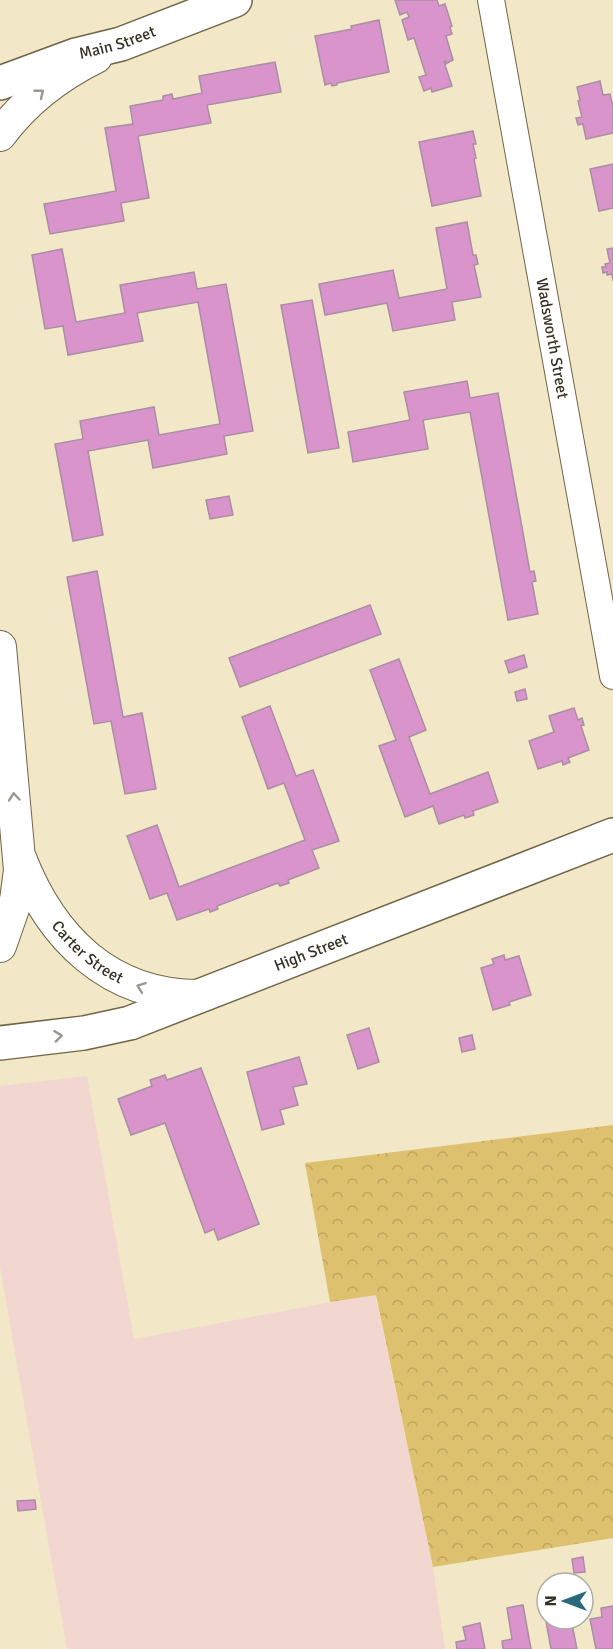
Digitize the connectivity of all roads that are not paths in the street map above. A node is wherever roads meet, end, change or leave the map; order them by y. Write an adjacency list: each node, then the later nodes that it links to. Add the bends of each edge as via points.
1 (235, 0): 3 (main road, Main Street)
2 (491, 0): 7 (street, Wadsworth Street)
3 (121, 44): 4 (main road, Main Street); 5 (street, one-way to 3, via 40,92)
4 (0, 82)
5 (0, 135)
6 (0, 647): 9 (street, Carter Street, one-way to 6)
7 (613, 676)
8 (613, 835): 11 (main road, High Street)
9 (19, 855): 10 (street, Carter Street, via 16,900); 11 (street, Carter Street, one-way to 9, via 147,989 108,972 76,947 43,906)
10 (0, 946)
11 (199, 996): 12 (main road, High Street, one-way to 11, via 111,1028)
12 (0, 1043)

